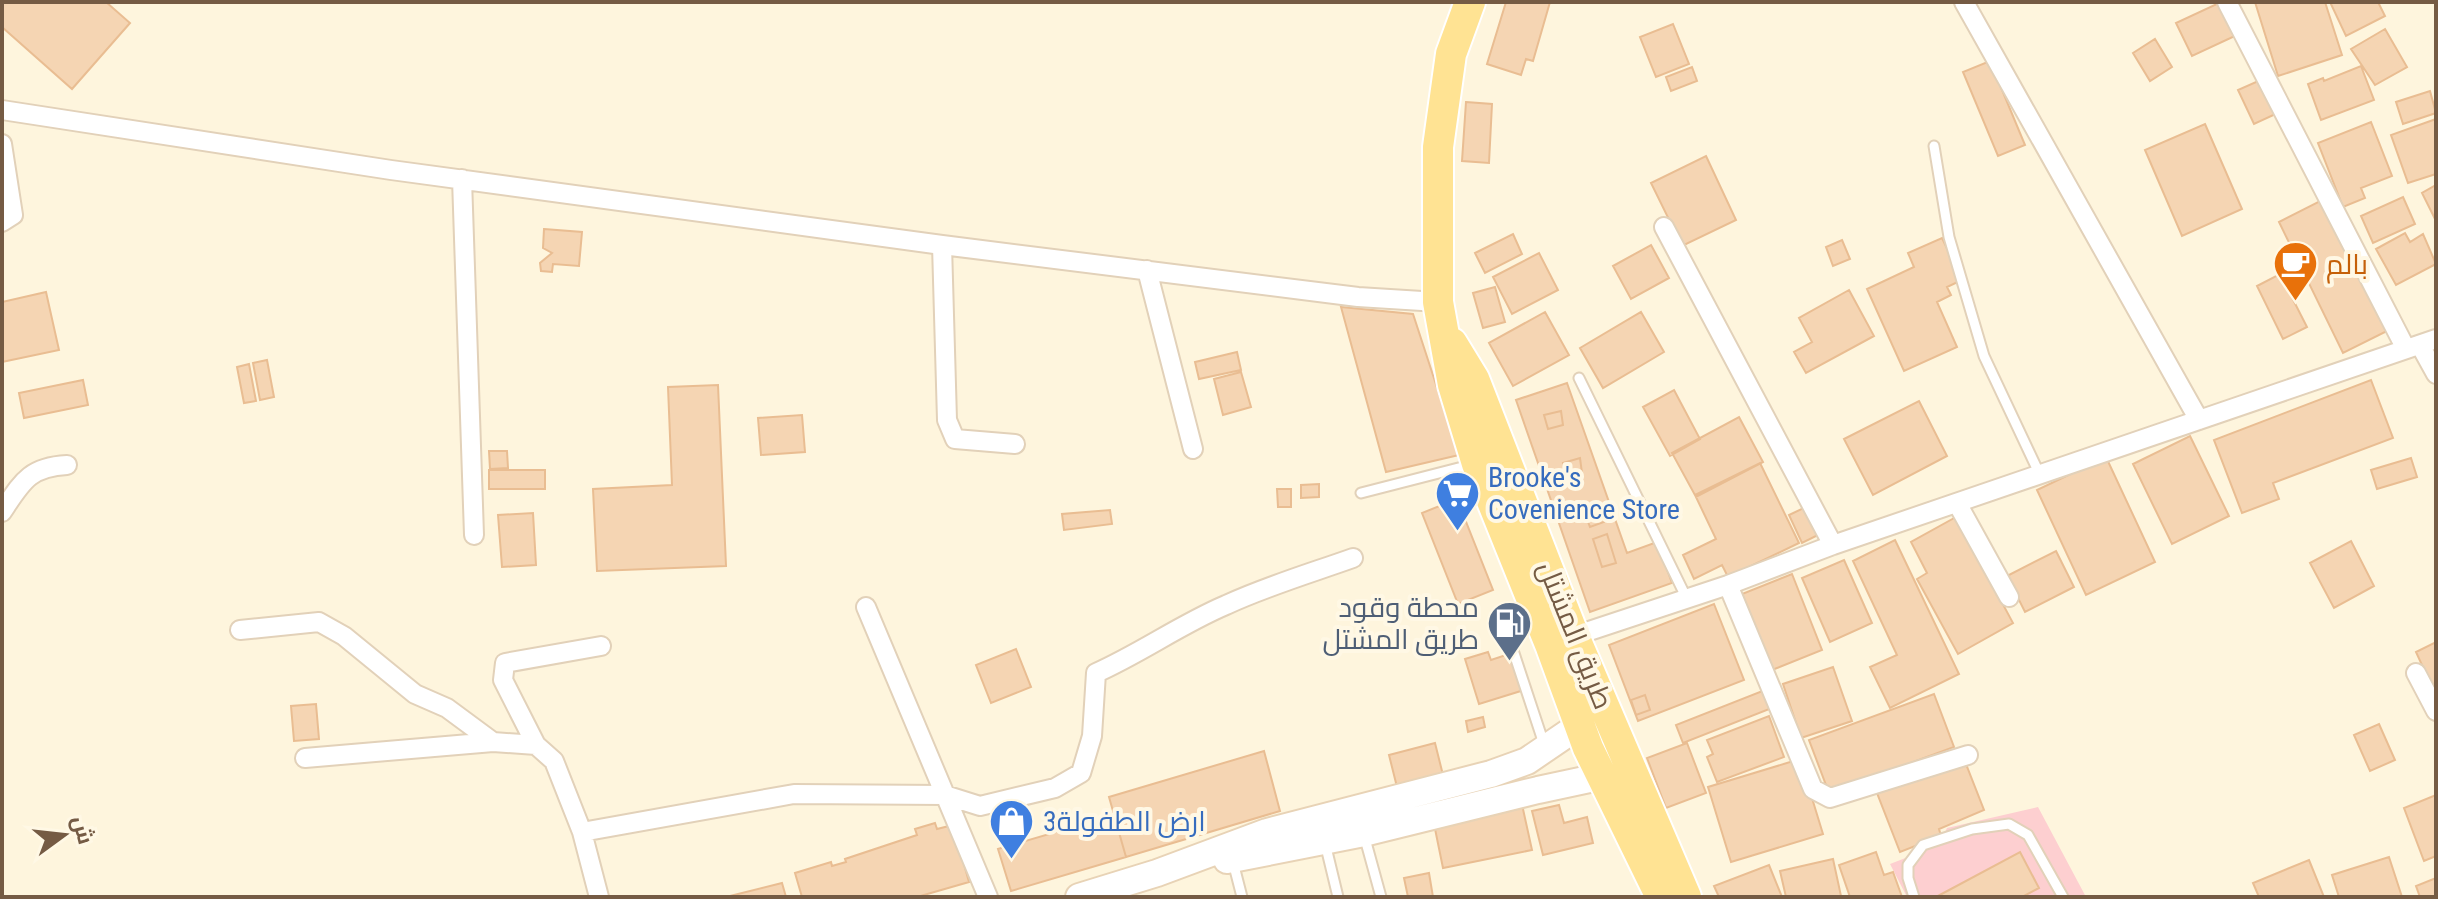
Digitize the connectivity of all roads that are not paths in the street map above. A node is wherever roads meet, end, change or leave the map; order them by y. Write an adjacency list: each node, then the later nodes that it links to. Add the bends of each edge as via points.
1 (1470, 2): 12 (main road, طريق المشتل, via 1451,54 1438,147)
2 (1964, 2): 16 (street)
3 (2227, 2): 13 (street)
4 (2, 110): 7 (street)
5 (2, 144): 8 (street, via 13,215)
6 (1934, 146): 21 (lane, via 1949,237 1984,356)
7 (462, 179): 10 (street); 25 (street)
8 (2, 222)
9 (1664, 227): 26 (street)
10 (942, 245): 11 (street); 17 (street, via 950,431 955,439)
11 (1147, 270): 12 (street, via 1358,297); 18 (street)
12 (1441, 316): 19 (main road, طريق المشتل, via 1453,385); 34 (main road, طريق المشتل, via 1474,379)
13 (2421, 344): 14 (street); 16 (street)
14 (2436, 374)
15 (1579, 378): 30 (lane)
16 (2199, 420): 21 (street)
17 (1015, 444)
18 (1193, 449)
19 (1477, 464): 22 (lane); 31 (main road, طريق المشتل)
20 (67, 465): 24 (street, via 48,466 25,477)
21 (2040, 475): 23 (street)
22 (1361, 493)
23 (1957, 503): 26 (street); 29 (street)
24 (2, 512)
25 (474, 535)
26 (1833, 545): 28 (street)
27 (1353, 558): 47 (street, via 1227,604 1096,673 1092,736 1081,773 1055,788 980,806)
28 (1728, 585): 30 (street); 43 (street, via 1819,794 1830,798)
29 (2009, 597)
30 (1687, 599): 34 (street)
31 (1533, 603): 39 (main road, طريق المشتل); 42 (lane, via 1506,629)
32 (866, 607): 47 (street)
33 (240, 630): 40 (street, via 319,622 415,694 447,708)
34 (1574, 636): 39 (main road, طريق المشتل)
35 (601, 646): 41 (street, via 505,663 503,680)
36 (2416, 673): 37 (street)
37 (2431, 690): 38 (street)
38 (2436, 711)
39 (1593, 716): 42 (main road); 45 (main road, طريق المشتل); 46 (main road, طريق المشتل, via 1588,748)
40 (493, 742): 41 (street); 44 (street)
41 (536, 745): 48 (street, via 554,761)
42 (1546, 749): 52 (main road, via 1491,774 1267,832)
43 (1968, 755)
44 (305, 758)
45 (1632, 770): 46 (main road); 60 (main road, طريق المشتل)
46 (1602, 778): 49 (main road); 59 (main road, طريق المشتل)
47 (945, 795): 48 (street, via 794,794); 54 (street)
48 (582, 832): 53 (street)
49 (1364, 833): 50 (main road); 58 (lane)
50 (1324, 840): 51 (main road); 57 (lane)
51 (1232, 859): 52 (main road); 56 (lane)
52 (1157, 873): 55 (main road)
53 (599, 897)
54 (988, 897)
55 (1079, 897)
56 (1242, 897)
57 (1338, 897)
58 (1381, 897)
59 (1661, 897)
60 (1686, 897)
61 (1914, 897): 62 (lane, via 1908,865 1923,845 2009,824 2028,835)
62 (2063, 897)

